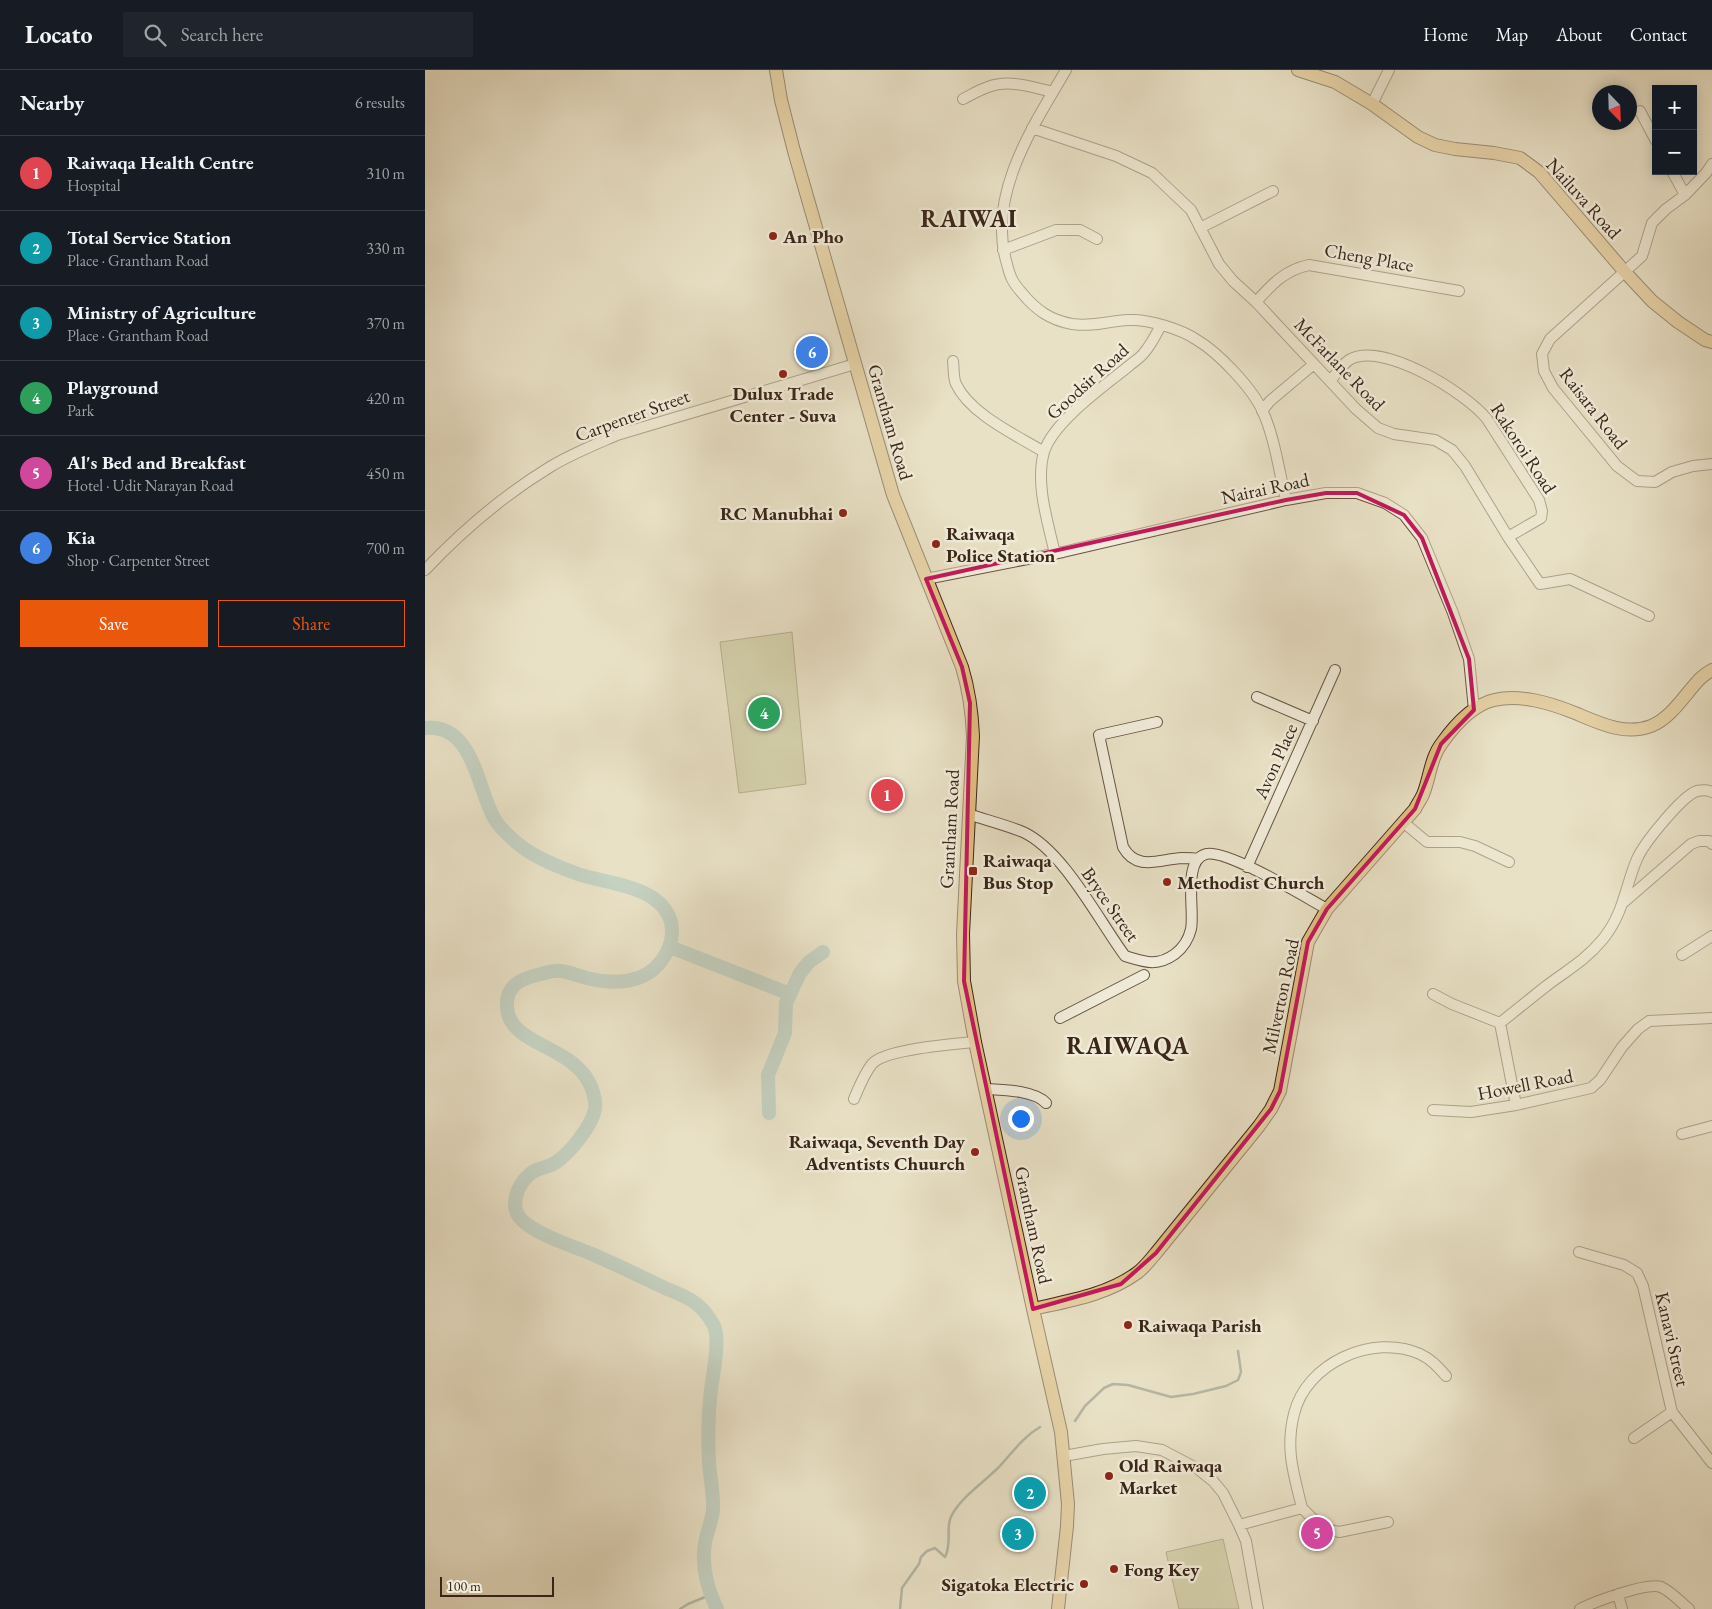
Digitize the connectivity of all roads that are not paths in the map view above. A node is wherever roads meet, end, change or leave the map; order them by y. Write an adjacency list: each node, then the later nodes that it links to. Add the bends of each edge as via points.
1 (776, 70): 24 (main road, Grantham Road, via 792,143)
2 (1066, 70): 5 (street)
3 (1298, 70): 7 (main road, Nailuva Road, via 1335,82)
4 (1389, 70): 7 (street)
5 (1053, 92): 6 (street, via 1009,83 987,87); 9 (street)
6 (963, 99)
7 (1372, 104): 18 (main road, Nailuva Road, via 1418,137 1435,145 1520,158 1539,172)
8 (1640, 111): 10 (street)
9 (1032, 128): 15 (street, McFarlane Road, via 1116,156 1152,173 1191,210); 17 (street, via 1010,182 1001,228)
10 (1652, 134)
11 (1712, 164): 14 (street, Raisara Road)
12 (1674, 175): 14 (street)
13 (1273, 191): 15 (street)
14 (1685, 195): 18 (street, Raisara Road, via 1651,223 1642,256)
15 (1200, 228): 20 (street, McFarlane Road, via 1219,264)
16 (1097, 240): 17 (street, via 1080,230 1057,230)
17 (1003, 250): 21 (street, via 1012,281 1035,308 1051,317 1070,324 1092,326 1129,319)
18 (1624, 271): 22 (main road, Nailuva Road, via 1671,317); 29 (street, Raisara Road, via 1550,339 1543,354 1544,371 1553,388 1617,466 1637,480 1655,482 1672,472)
19 (1459, 291): 20 (street, Cheng Place, via 1309,265 1276,281)
20 (1256, 302): 25 (street, McFarlane Road)
21 (1161, 325): 27 (street, via 1197,340 1215,352); 28 (street, Goodsir Road, via 1143,355 1059,426)
22 (1712, 342)
23 (953, 361): 28 (street, via 955,383 977,411)
24 (855, 364): 33 (street, Carpenter Street, via 617,436 580,452 521,486 481,517); 34 (main road, Grantham Road, via 893,495)
25 (1314, 364): 26 (street, McFarlane Road); 27 (street, via 1270,401)
26 (1331, 380): 31 (street, McFarlane Road, via 1378,428 1435,440 1452,450); 31 (street, Rakoroi Road, via 1349,360 1361,356 1377,357 1397,361 1440,381 1479,408 1539,500 1542,511 1541,518)
27 (1263, 411): 30 (street)
28 (1044, 452): 32 (street, Goodsir Road, via 1043,501)
29 (1712, 464)
30 (1286, 500): 32 (street, Nairai Road); 39 (street, Nairai Road, via 1326,493 1357,493 1385,503 1404,515 1422,538 1453,613 1469,659)
31 (1507, 537): 35 (street, McFarlane Road, via 1540,584 1570,579)
32 (1055, 554): 34 (street, Nairai Road)
33 (425, 570)
34 (926, 579): 43 (main road, Grantham Road, via 962,667 971,703 973,736)
35 (1649, 616)
36 (1335, 670): 40 (street, Avon Place)
37 (1712, 670): 39 (main road, Milverton Road, via 1652,726 1630,730 1614,728 1548,703 1516,698 1493,700)
38 (1257, 697): 40 (street)
39 (1474, 710): 44 (main road, Milverton Road, via 1441,744 1424,793)
40 (1313, 721): 48 (street, Avon Place)
41 (1157, 722): 46 (street, via 1099,735 1123,847 1127,855 1145,862)
42 (1712, 792): 49 (street, via 1698,791 1689,796 1652,834 1637,860)
43 (969, 814): 46 (street, Bryce Street, via 1024,833 1043,846 1076,884 1125,956 1153,963 1166,961 1188,940 1193,916 1192,871); 58 (main road, Grantham Road, via 964,981)
44 (1403, 822): 47 (street, via 1427,842 1460,842); 50 (main road, Milverton Road)
45 (1712, 844): 49 (street, via 1699,840 1691,844)
46 (1198, 858): 48 (street, via 1216,854)
47 (1509, 862)
48 (1247, 866): 50 (street)
49 (1624, 902): 57 (street, via 1605,937 1588,956)
50 (1327, 909): 67 (main road, Milverton Road, via 1308,942 1280,1091 1259,1126 1139,1272 1121,1284 1091,1295)
51 (1712, 936): 52 (street)
52 (1682, 955)
53 (1143, 975): 55 (street)
54 (1433, 994): 57 (street)
55 (1061, 1018)
56 (1712, 1018): 62 (street, Howell Road, via 1649,1021 1622,1047 1591,1088)
57 (1500, 1023): 62 (street)
58 (975, 1042): 59 (main road, Grantham Road); 60 (street, via 879,1058 864,1077)
59 (985, 1089): 61 (street, via 1029,1094); 67 (main road, Grantham Road)
60 (854, 1099)
61 (1047, 1103)
62 (1516, 1105): 63 (street, Howell Road, via 1471,1112)
63 (1433, 1110)
64 (1712, 1126): 65 (street)
65 (1682, 1134)
66 (1579, 1252): 69 (street, Kanavi Street, via 1623,1265 1637,1273 1643,1286)
67 (1033, 1309): 71 (main road, Grantham Road, via 1061,1432)
68 (1446, 1376): 73 (street, via 1435,1363 1420,1354 1398,1348 1355,1353 1334,1362 1317,1375 1294,1413 1291,1436 1290,1459)
69 (1672, 1412): 70 (street); 72 (street, Kanavi Street)
70 (1634, 1438)
71 (1063, 1456): 75 (street, via 1136,1446 1162,1450 1199,1469 1213,1481 1223,1493); 77 (main road, Grantham Road, via 1068,1504)
72 (1712, 1463)
73 (1302, 1508): 74 (street, via 1322,1528 1339,1532); 75 (street)
74 (1388, 1522)
75 (1239, 1525): 78 (street, via 1246,1542)
76 (1618, 1594): 79 (street); 80 (street); 81 (street, via 1659,1586)
77 (1058, 1609)
78 (1258, 1609)
79 (1580, 1609)
80 (1621, 1609)
81 (1689, 1609)

